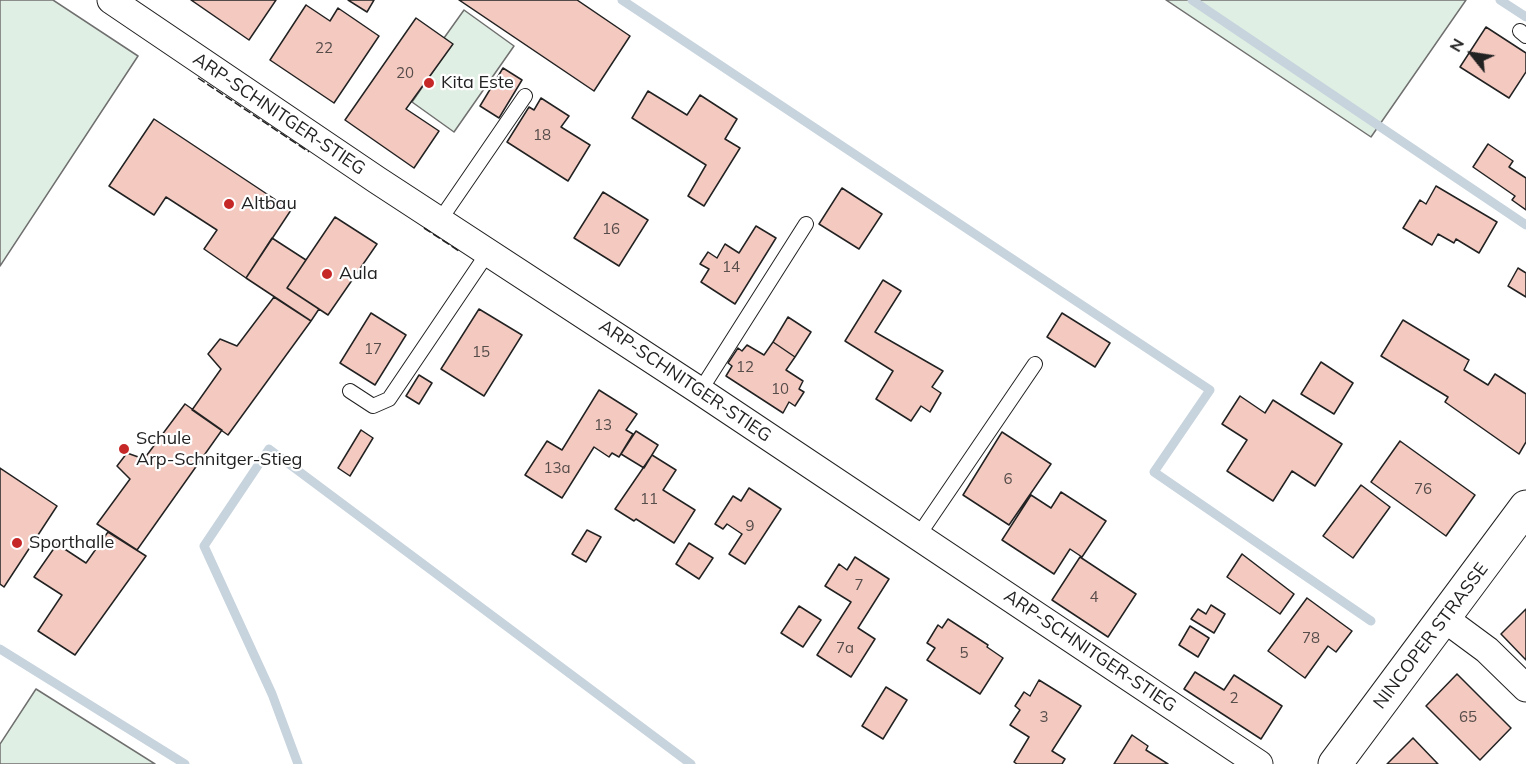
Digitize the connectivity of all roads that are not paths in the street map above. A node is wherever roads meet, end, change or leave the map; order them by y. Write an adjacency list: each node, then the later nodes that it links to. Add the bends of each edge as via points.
1 (111, 0): 3 (street, ARP-SCHNITGER-STIEG)
2 (525, 96): 3 (lane)
3 (440, 220): 5 (street, ARP-SCHNITGER-STIEG)
4 (806, 224): 8 (lane)
5 (489, 251): 7 (lane, via 389,399 374,406); 8 (street, ARP-SCHNITGER-STIEG)
6 (1035, 364): 10 (lane)
7 (350, 391)
8 (700, 391): 10 (street, ARP-SCHNITGER-STIEG)
9 (1526, 507): 11 (main road, NINCOPER STRASSE)
10 (918, 536): 13 (street, ARP-SCHNITGER-STIEG)
11 (1444, 619): 12 (street, via 1487,650); 14 (main road, NINCOPER STRASSE)
12 (1526, 687)
13 (1259, 764)
14 (1335, 764)

